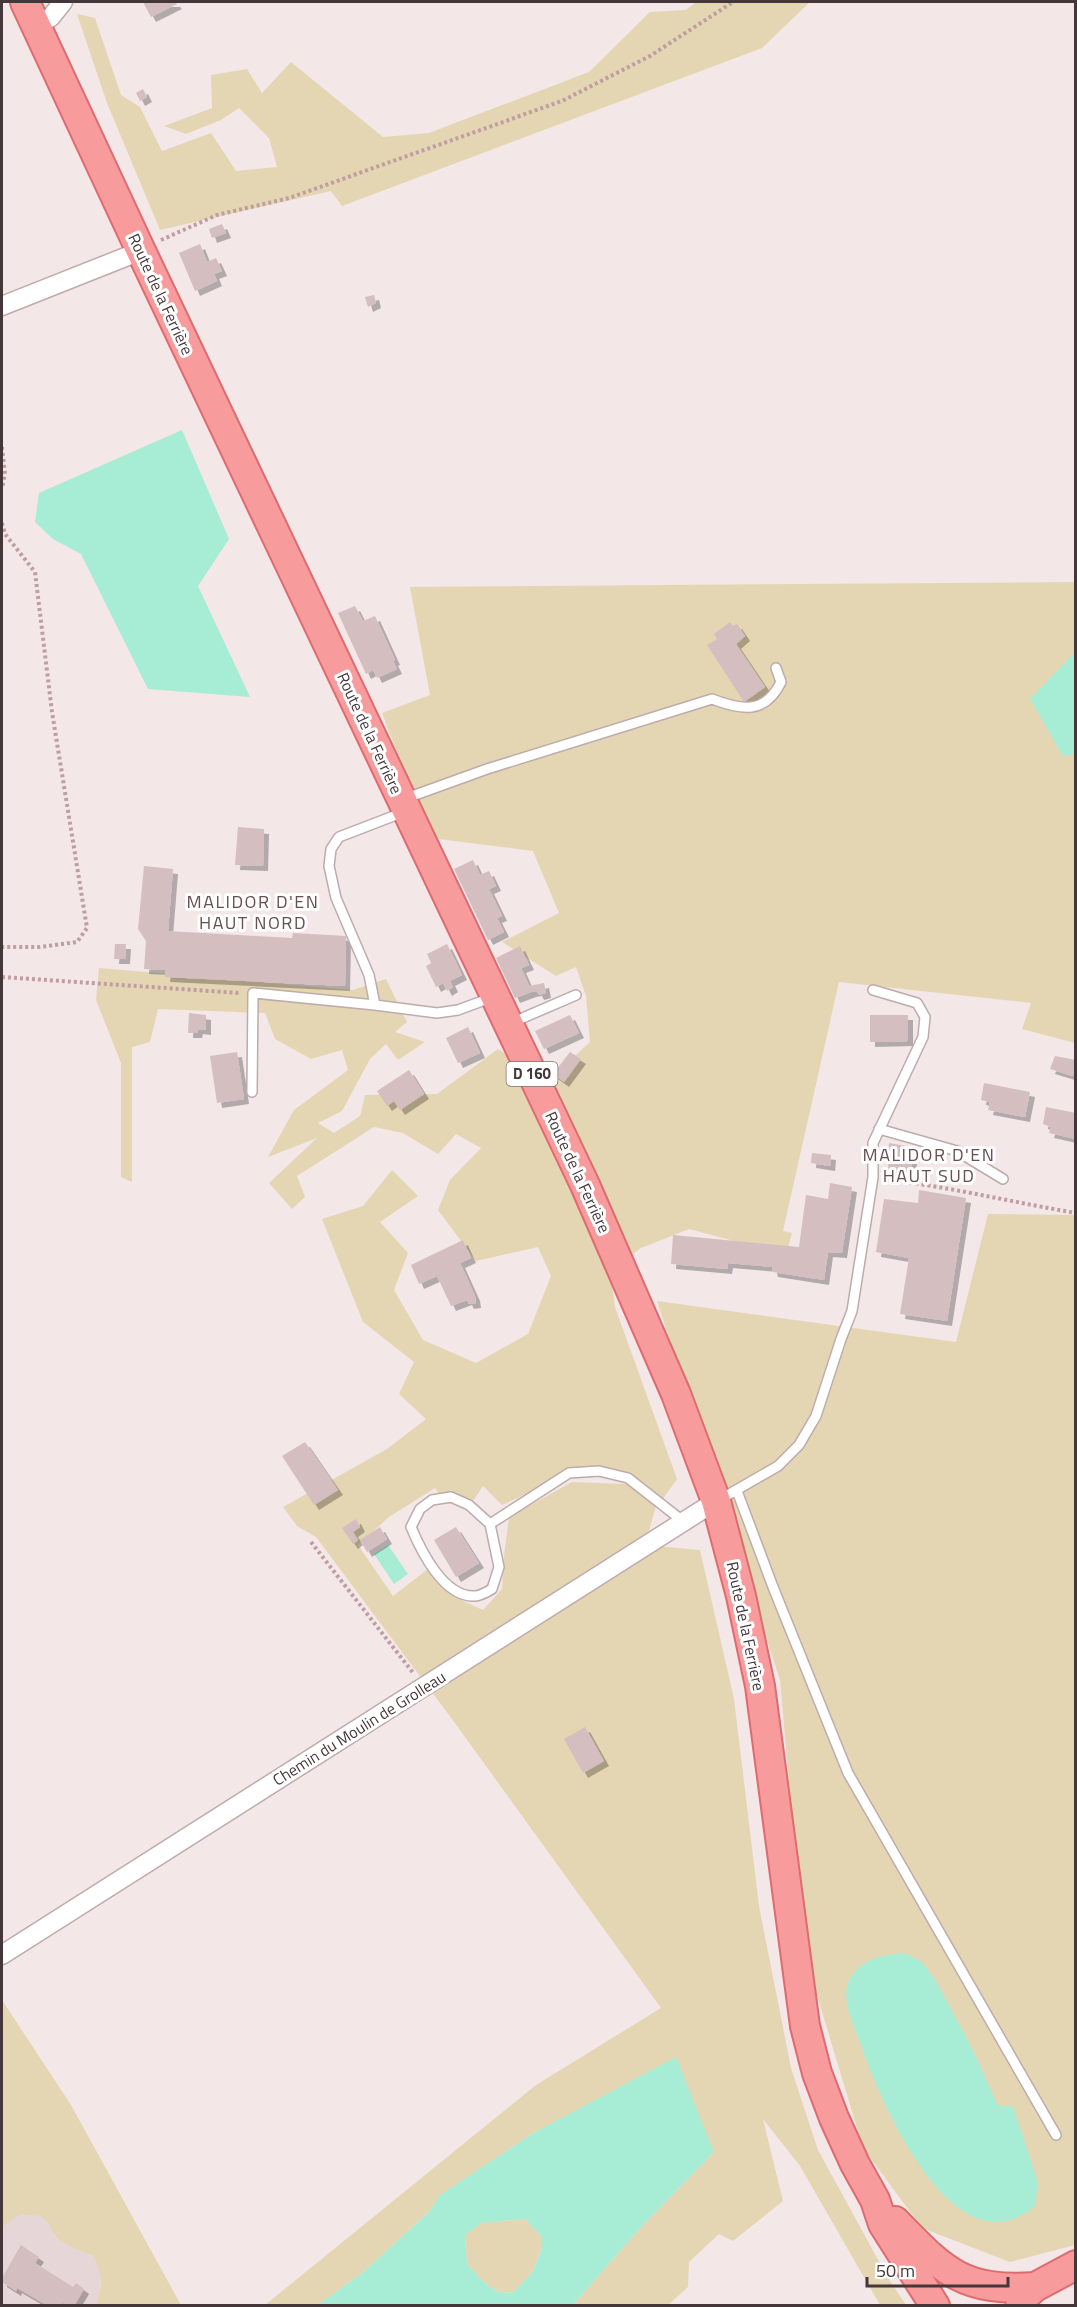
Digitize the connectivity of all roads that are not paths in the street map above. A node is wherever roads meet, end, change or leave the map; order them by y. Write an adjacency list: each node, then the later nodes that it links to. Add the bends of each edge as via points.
1 (63, 2): 2 (street, via 51,17)
2 (30, 14): 3 (main road, Route de la Ferrière / D 160)
3 (140, 249): 4 (street); 6 (main road, Route de la Ferrière / D 160)
4 (2, 306)
5 (776, 668): 6 (lane, via 781,682 775,696 756,706 735,708 712,699 487,769)
6 (405, 805): 9 (main road, Route de la Ferrière / D 160); 10 (lane, via 339,837 331,849 328,866 336,898 369,975)
7 (873, 990): 13 (lane, via 917,1003 925,1017 923,1038)
8 (576, 995): 11 (lane)
9 (495, 996): 10 (lane, via 458,1010 437,1013); 11 (main road, Route de la Ferrière / D 160)
10 (375, 1005): 12 (lane, via 253,993)
11 (509, 1024): 15 (main road, Route de la Ferrière / D 160, via 585,1185 676,1394)
12 (252, 1092)
13 (879, 1130): 14 (lane, via 957,1151); 15 (lane, via 873,1143 873,1177 852,1311 816,1416 799,1444 778,1466)
14 (1003, 1179)
15 (727, 1496): 16 (street, Chemin du Moulin de Grolleau); 19 (lane, via 773,1587 848,1773); 20 (main road, Route de la Ferrière / D 160, via 741,1596 760,1686 805,2026 834,2118)
16 (684, 1522): 17 (lane, via 628,1478 599,1472 569,1473); 18 (street, Chemin du Moulin de Grolleau)
17 (490, 1524): 17 (lane, via 498,1567 492,1589 476,1596 462,1595 443,1582 420,1549 411,1527 420,1509 432,1500 452,1497 469,1505)
18 (2, 1955)
19 (1056, 2134)
20 (875, 2200): 22 (main road, Route de la Ferrière / D 160, via 934,2261 952,2274); 23 (main road, Route de la Ferrière / D 160, via 883,2224)
21 (1076, 2265): 22 (main road)
22 (1024, 2296)
23 (935, 2306)

